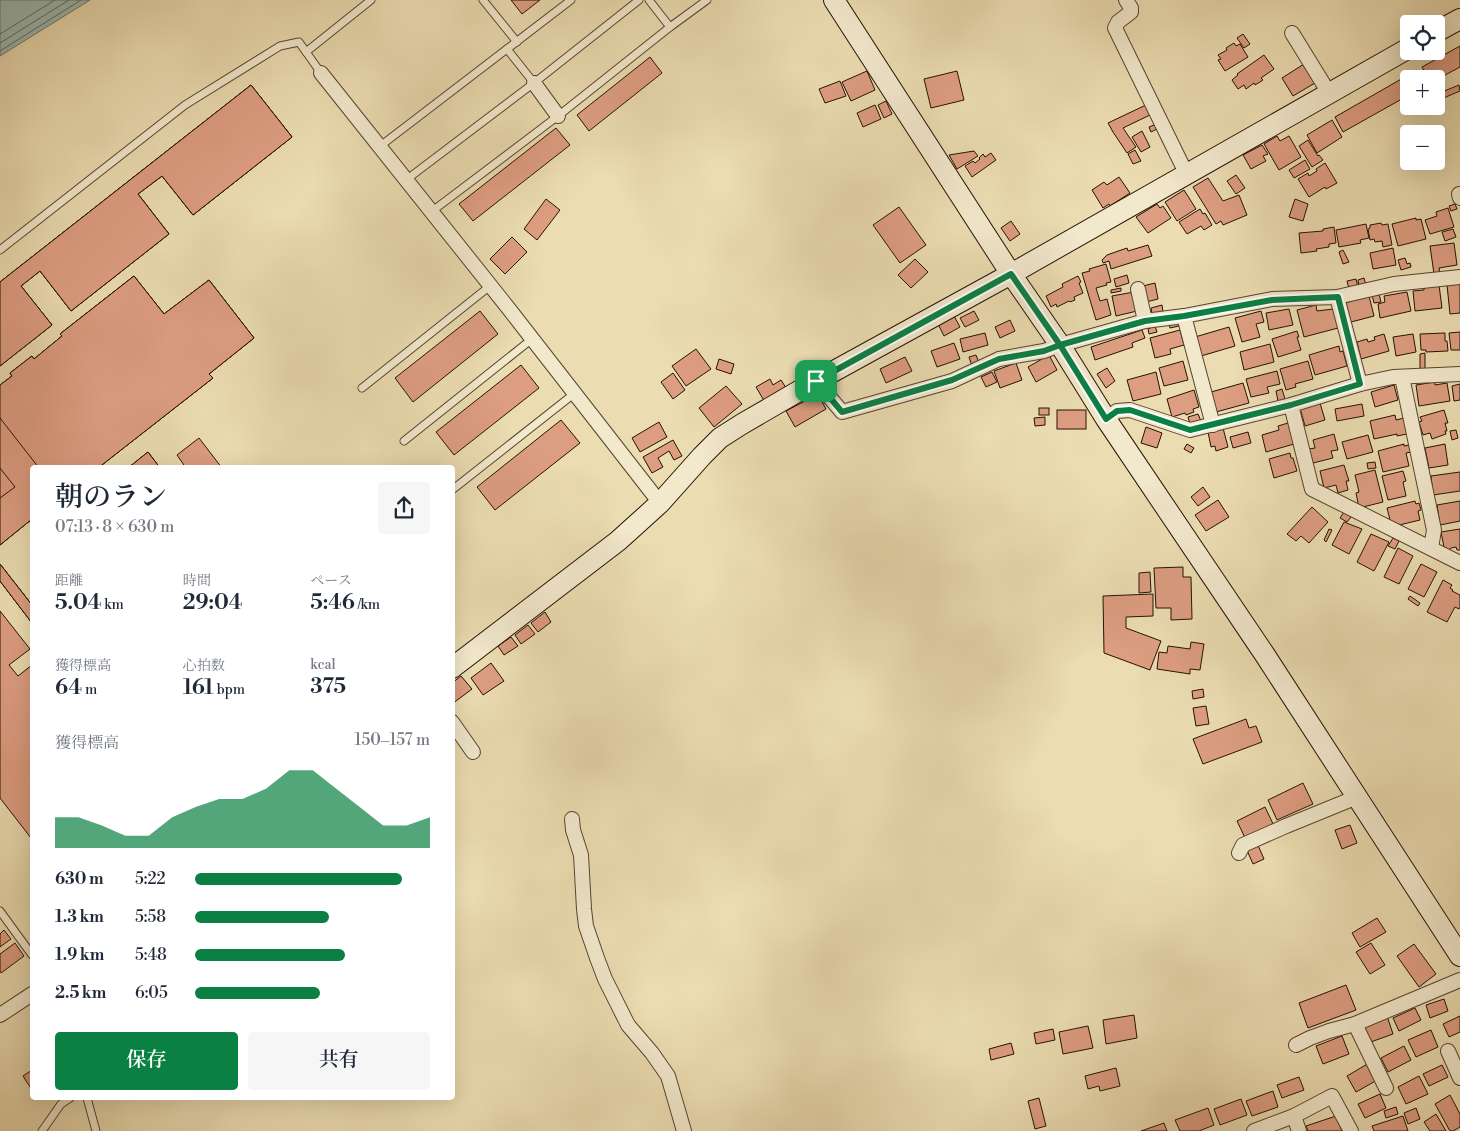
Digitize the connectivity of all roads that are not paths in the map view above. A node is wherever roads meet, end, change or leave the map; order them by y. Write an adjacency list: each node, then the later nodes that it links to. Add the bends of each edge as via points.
1 (371, 0): 15 (lane)
2 (485, 0): 13 (lane)
3 (571, 0): 13 (lane)
4 (639, 0): 18 (lane)
5 (649, 0): 10 (lane)
6 (707, 0): 10 (lane)
7 (834, 0): 26 (street)
8 (1126, 0): 22 (street, via 1131,12 1118,22 1116,28)
9 (1460, 19): 11 (street)
10 (670, 27): 20 (lane)
11 (1445, 27)
12 (1292, 33): 19 (street)
13 (517, 42): 14 (lane)
14 (507, 49): 18 (lane); 21 (lane)
15 (306, 52): 17 (lane); 25 (lane, via 298,42 280,46 185,105)
16 (1400, 53): 19 (street)
17 (321, 72): 21 (street)
18 (534, 83): 20 (street); 23 (lane)
19 (1329, 93): 22 (street)
20 (558, 116): 24 (lane)
21 (379, 147): 23 (street)
22 (1186, 173): 26 (street)
23 (406, 180): 24 (street)
24 (432, 212): 28 (street)
25 (0, 250)
26 (1011, 274): 34 (street); 37 (street)
27 (1460, 277): 30 (street, via 1394,284)
28 (490, 286): 33 (street); 39 (lane)
29 (1138, 289): 32 (street)
30 (1338, 297): 31 (street, via 1272,300); 38 (street)
31 (1184, 316): 32 (street); 43 (street)
32 (1145, 321): 34 (street)
33 (532, 339): 40 (street); 44 (lane)
34 (1060, 345): 37 (street, via 999,359 952,380 842,412); 42 (street)
35 (1460, 374): 36 (street)
36 (1402, 377): 38 (street); 47 (street, via 1434,530)
37 (816, 381): 46 (street, via 720,438)
38 (1360, 384): 41 (street)
39 (362, 388)
40 (575, 393): 45 (lane); 46 (street)
41 (1291, 405): 43 (street); 47 (street, via 1312,489)
42 (1106, 419): 43 (street, via 1117,411 1130,410 1190,430); 52 (street)
43 (1213, 425)
44 (404, 441)
45 (455, 488)
46 (660, 503): 49 (street, via 618,541)
47 (1431, 548): 48 (street)
48 (1460, 562)
49 (455, 666)
50 (455, 726): 51 (street)
51 (473, 752)
52 (1357, 797): 54 (street, via 1243,845); 57 (street)
53 (572, 819): 71 (street, via 581,855 586,926 597,958 628,1025 668,1076)
54 (1239, 853)
55 (0, 911): 56 (lane)
56 (30, 952)
57 (1460, 956)
58 (1460, 980): 61 (street)
59 (30, 995): 60 (street)
60 (0, 1015)
61 (1355, 1024): 62 (street); 65 (street)
62 (1296, 1045)
63 (1448, 1051): 64 (street)
64 (1460, 1078)
65 (1386, 1088)
66 (67, 1100): 69 (lane)
67 (87, 1100): 70 (lane)
68 (1294, 1116): 72 (street); 73 (street); 74 (street, via 1332,1096)
69 (42, 1131)
70 (96, 1131)
71 (684, 1131)
72 (1254, 1131)
73 (1299, 1131)
74 (1351, 1131)

